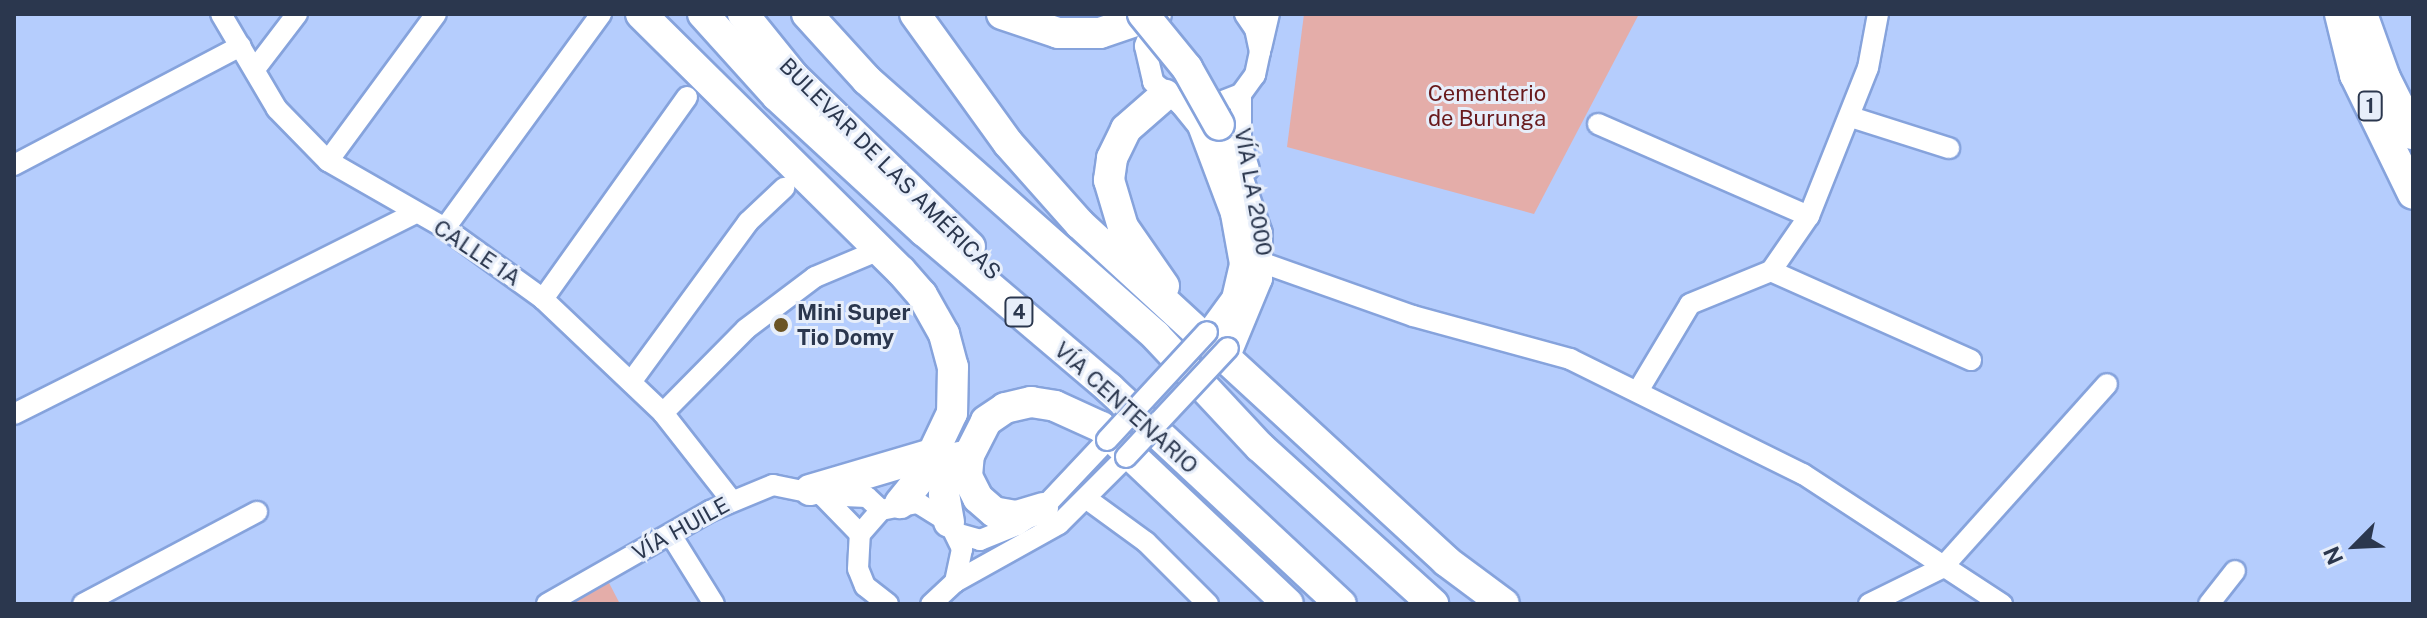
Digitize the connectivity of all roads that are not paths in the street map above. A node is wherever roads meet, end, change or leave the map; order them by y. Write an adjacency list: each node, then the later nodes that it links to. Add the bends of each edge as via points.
1 (221, 14): 18 (street, CALLE 1A)
2 (297, 14): 20 (street)
3 (436, 14): 28 (street)
4 (601, 14): 34 (street)
5 (641, 14): 47 (highway, via 922,295 944,334 953,367 952,413)
6 (703, 14): 43 (highway, VÍA CENTENARIO / 4, via 777,96 924,231)
7 (743, 14): 43 (highway, BULEVAR DE LAS AMÉRICAS, via 793,76)
8 (807, 14): 69 (highway, via 867,80 1156,336 1280,467)
9 (915, 14): 39 (highway, via 1008,143 1080,224)
10 (1002, 14): 12 (highway, via 1058,33 1100,33)
11 (1143, 14): 39 (highway, bridge, via 1187,68 1219,125 1257,234 1257,278)
12 (1157, 14): 23 (street, VÍA LA 2000, via 1145,46 1146,65)
13 (1245, 14): 19 (street)
14 (1269, 14): 19 (street)
15 (1878, 14): 24 (street, via 1868,68)
16 (2340, 14): 31 (highway, 1, via 2355,75)
17 (2362, 14): 26 (highway)
18 (241, 46): 20 (street, CALLE 1A); 29 (street)
19 (1260, 52): 21 (street, via 1255,75)
20 (255, 69): 28 (street, CALLE 1A, via 277,109)
21 (1241, 94): 23 (street, via 1202,109); 36 (street, VÍA LA 2000, via 1241,143 1262,218)
22 (687, 97): 38 (street)
23 (1173, 100): 39 (street, VÍA LA 2000, via 1198,126 1231,214 1240,264 1232,298); 39 (highway, via 1126,129 1112,158 1109,180 1123,227)
24 (1851, 117): 27 (street); 33 (street)
25 (1598, 124): 33 (street)
26 (2413, 134)
27 (1949, 148)
28 (328, 161): 32 (street, CALLE 1A)
29 (14, 165)
30 (784, 188): 41 (street, via 748,222)
31 (2413, 194)
32 (415, 213): 34 (street, CALLE 1A); 46 (street)
33 (1809, 216): 37 (street)
34 (445, 228): 38 (street, CALLE 1A)
35 (872, 253): 45 (street, via 815,277 746,329)
36 (1266, 264): 39 (street, VÍA LA 2000, via 1265,286 1251,320); 44 (street, via 1413,316 1546,348)
37 (1771, 271): 40 (street); 44 (street, via 1690,304)
38 (543, 299): 41 (street, CALLE 1A)
39 (1209, 336): 50 (street, VÍA LA 2000, bridge, via 1126,457); 53 (street, VÍA LA 2000, bridge); 70 (highway, via 1446,561)
40 (1971, 360)
41 (631, 382): 45 (street, CALLE 1A)
42 (2107, 384): 58 (street)
43 (1109, 388): 68 (highway, VÍA CENTENARIO / 4)
44 (1638, 391): 58 (street, via 1803,474)
45 (663, 413): 51 (street, CALLE 1A)
46 (14, 414)
47 (935, 453): 49 (highway); 52 (highway)
48 (969, 455): 53 (highway, via 967,476 978,498 994,512 1016,516); 55 (highway, via 955,458 949,470 944,494); 67 (highway, via 986,421 1005,408 1031,402 1070,411 1101,427)
49 (816, 492): 51 (street, VÍA HUILE, via 773,485); 52 (street, VÍA HUILE, via 867,497); 56 (street)
50 (1087, 499): 60 (street, VÍA LA 2000, via 1025,546); 66 (street, via 1146,542)
51 (732, 501): 57 (street, VÍA HUILE)
52 (891, 507): 55 (street, VÍA HUILE, via 918,503); 56 (street)
53 (1043, 508): 55 (street, VÍA LA 2000, via 997,537 980,540)
54 (257, 512): 61 (street)
55 (953, 527): 60 (street, via 961,566)
56 (860, 534): 64 (street, via 858,569 865,586)
57 (671, 535): 62 (street, VÍA HUILE); 63 (street)
58 (1942, 568): 71 (street); 72 (street)
59 (2235, 571): 73 (street)
60 (955, 582): 65 (street, VÍA LA 2000)
61 (83, 604)
62 (547, 604)
63 (714, 604)
64 (888, 604)
65 (931, 604)
66 (1208, 604)
67 (1288, 604)
68 (1341, 604)
69 (1433, 604)
70 (1504, 604)
71 (1869, 604)
72 (2002, 604)
73 (2209, 604)

